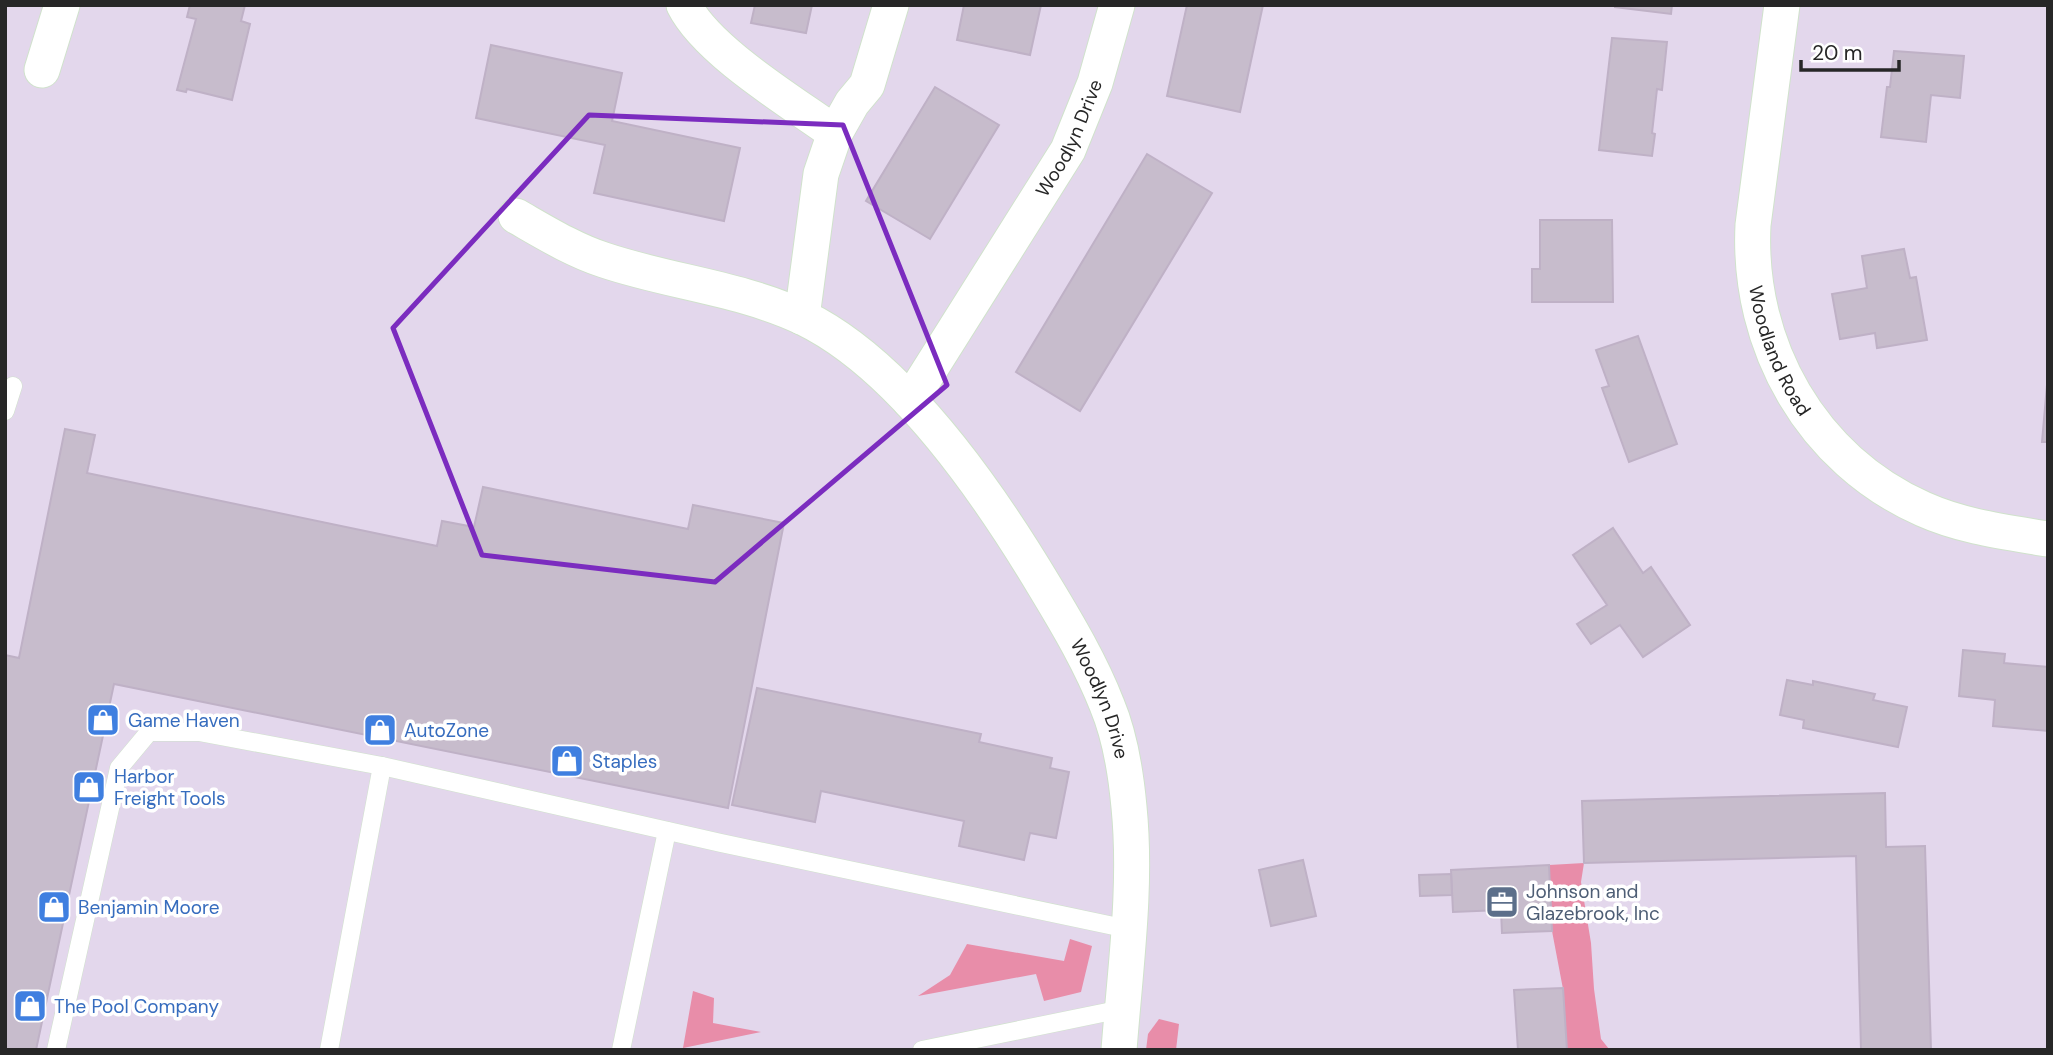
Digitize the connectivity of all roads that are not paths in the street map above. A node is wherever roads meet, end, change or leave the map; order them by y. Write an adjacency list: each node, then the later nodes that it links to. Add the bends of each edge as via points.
1 (62, 5): 6 (street)
2 (684, 5): 7 (street, via 692,22 736,62)
3 (891, 5): 7 (street, via 867,85)
4 (1117, 5): 11 (street, Woodlyn Drive, via 1095,83 1068,150)
5 (1782, 5): 13 (street, Woodland Road, via 1752,252 1756,296 1769,344 1791,390 1819,431 1878,486 1924,510 1985,529)
6 (41, 70)
7 (835, 133): 9 (street, via 821,174)
8 (516, 216): 9 (street, Woodlyn Drive, via 602,260)
9 (802, 317): 11 (street, Woodlyn Drive, via 853,349)
10 (13, 386): 12 (lane)
11 (910, 401): 16 (street, Woodlyn Drive, via 967,468 1021,547 1068,625 1108,706 1129,805 1133,869)
12 (5, 411)
13 (2048, 539)
14 (382, 766): 15 (lane); 18 (lane, via 199,732 149,732 119,768); 19 (lane)
15 (667, 831): 16 (lane); 20 (lane)
16 (1128, 929): 17 (street, Woodlyn Drive)
17 (1122, 1009): 21 (lane); 22 (street, Woodlyn Drive)
18 (55, 1050)
19 (329, 1050)
20 (621, 1050)
21 (922, 1050)
22 (1119, 1050)

